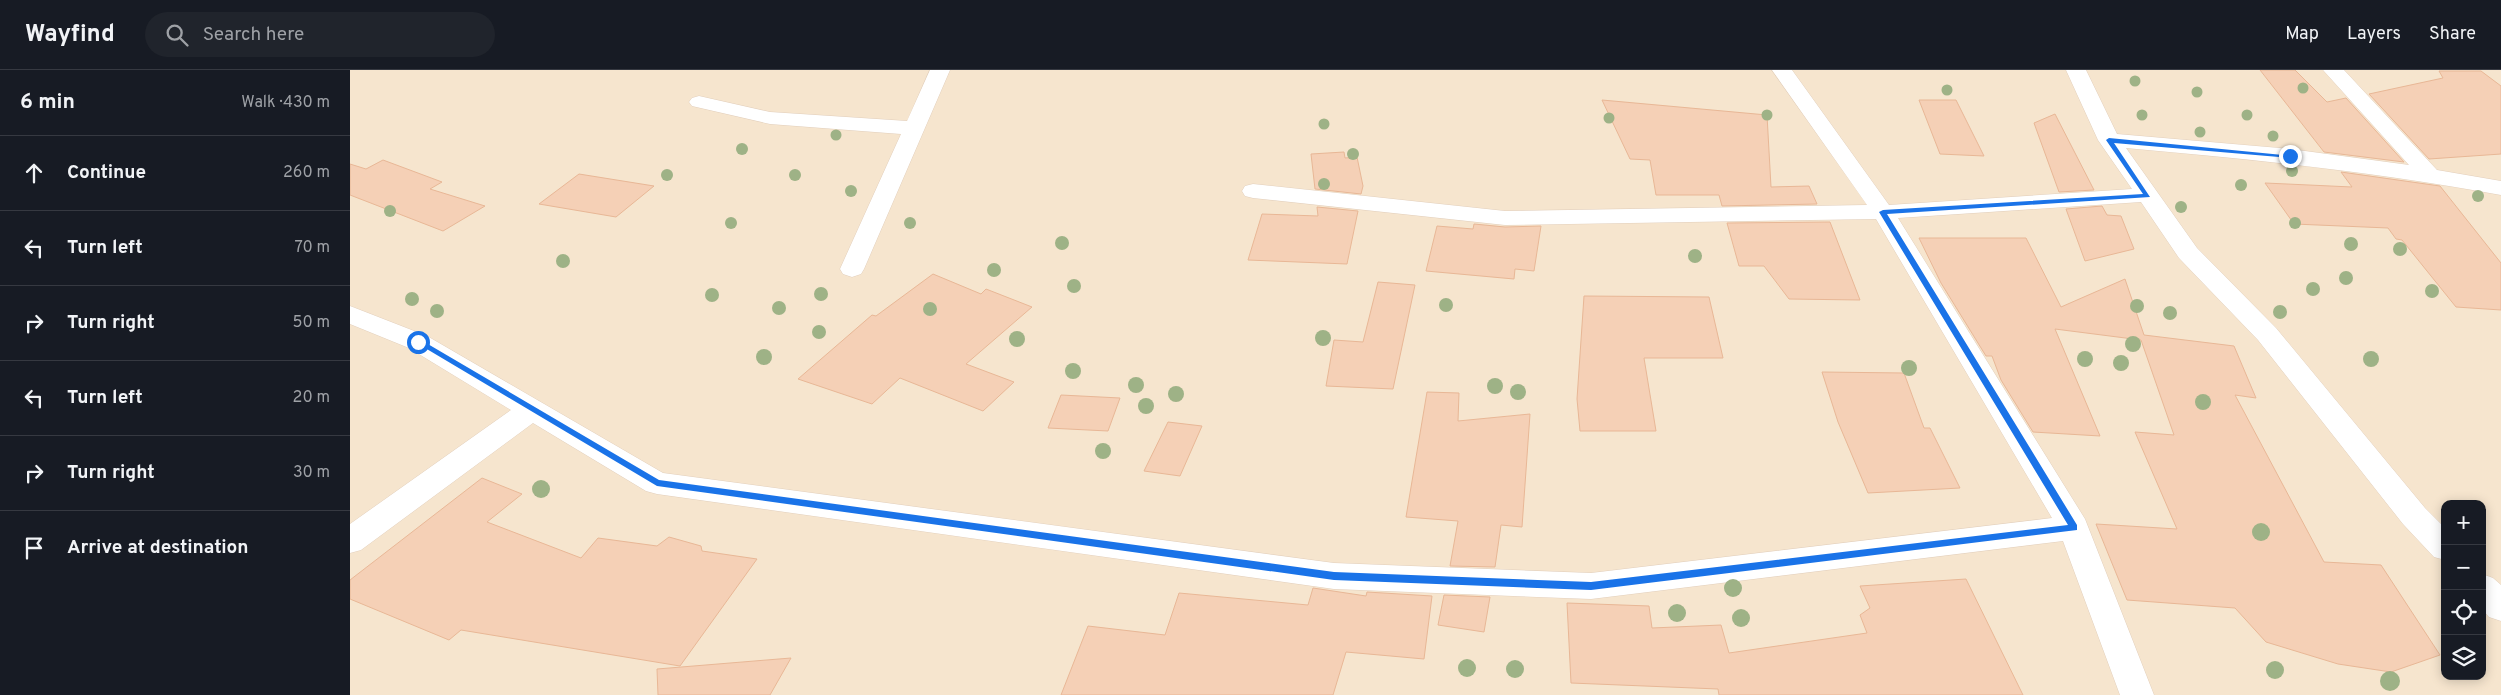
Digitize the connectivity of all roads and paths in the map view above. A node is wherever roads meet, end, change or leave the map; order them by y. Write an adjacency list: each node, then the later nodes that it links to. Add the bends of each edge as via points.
1 (940, 70): 6 (street)
2 (1782, 70): 12 (street)
3 (2076, 70): 7 (street)
4 (2333, 70): 8 (street)
5 (699, 102): 6 (street, via 770,118)
6 (914, 128): 13 (street)
7 (2109, 140): 8 (street, via 2290,156); 11 (street)
8 (2430, 175): 9 (street)
9 (2501, 188)
10 (1253, 191): 12 (street, via 1505,218)
11 (2148, 195): 12 (street); 18 (street, via 2188,253 2267,334 2414,516)
12 (1883, 212): 16 (street)
13 (852, 269)
14 (350, 314): 15 (street, via 418,342)
15 (532, 409): 16 (street, via 657,483 1334,576 1591,586); 17 (street)
16 (2074, 528): 21 (street)
17 (350, 540)
18 (2442, 545)
19 (2485, 590): 20 (street)
20 (2501, 607)
21 (2137, 695)

